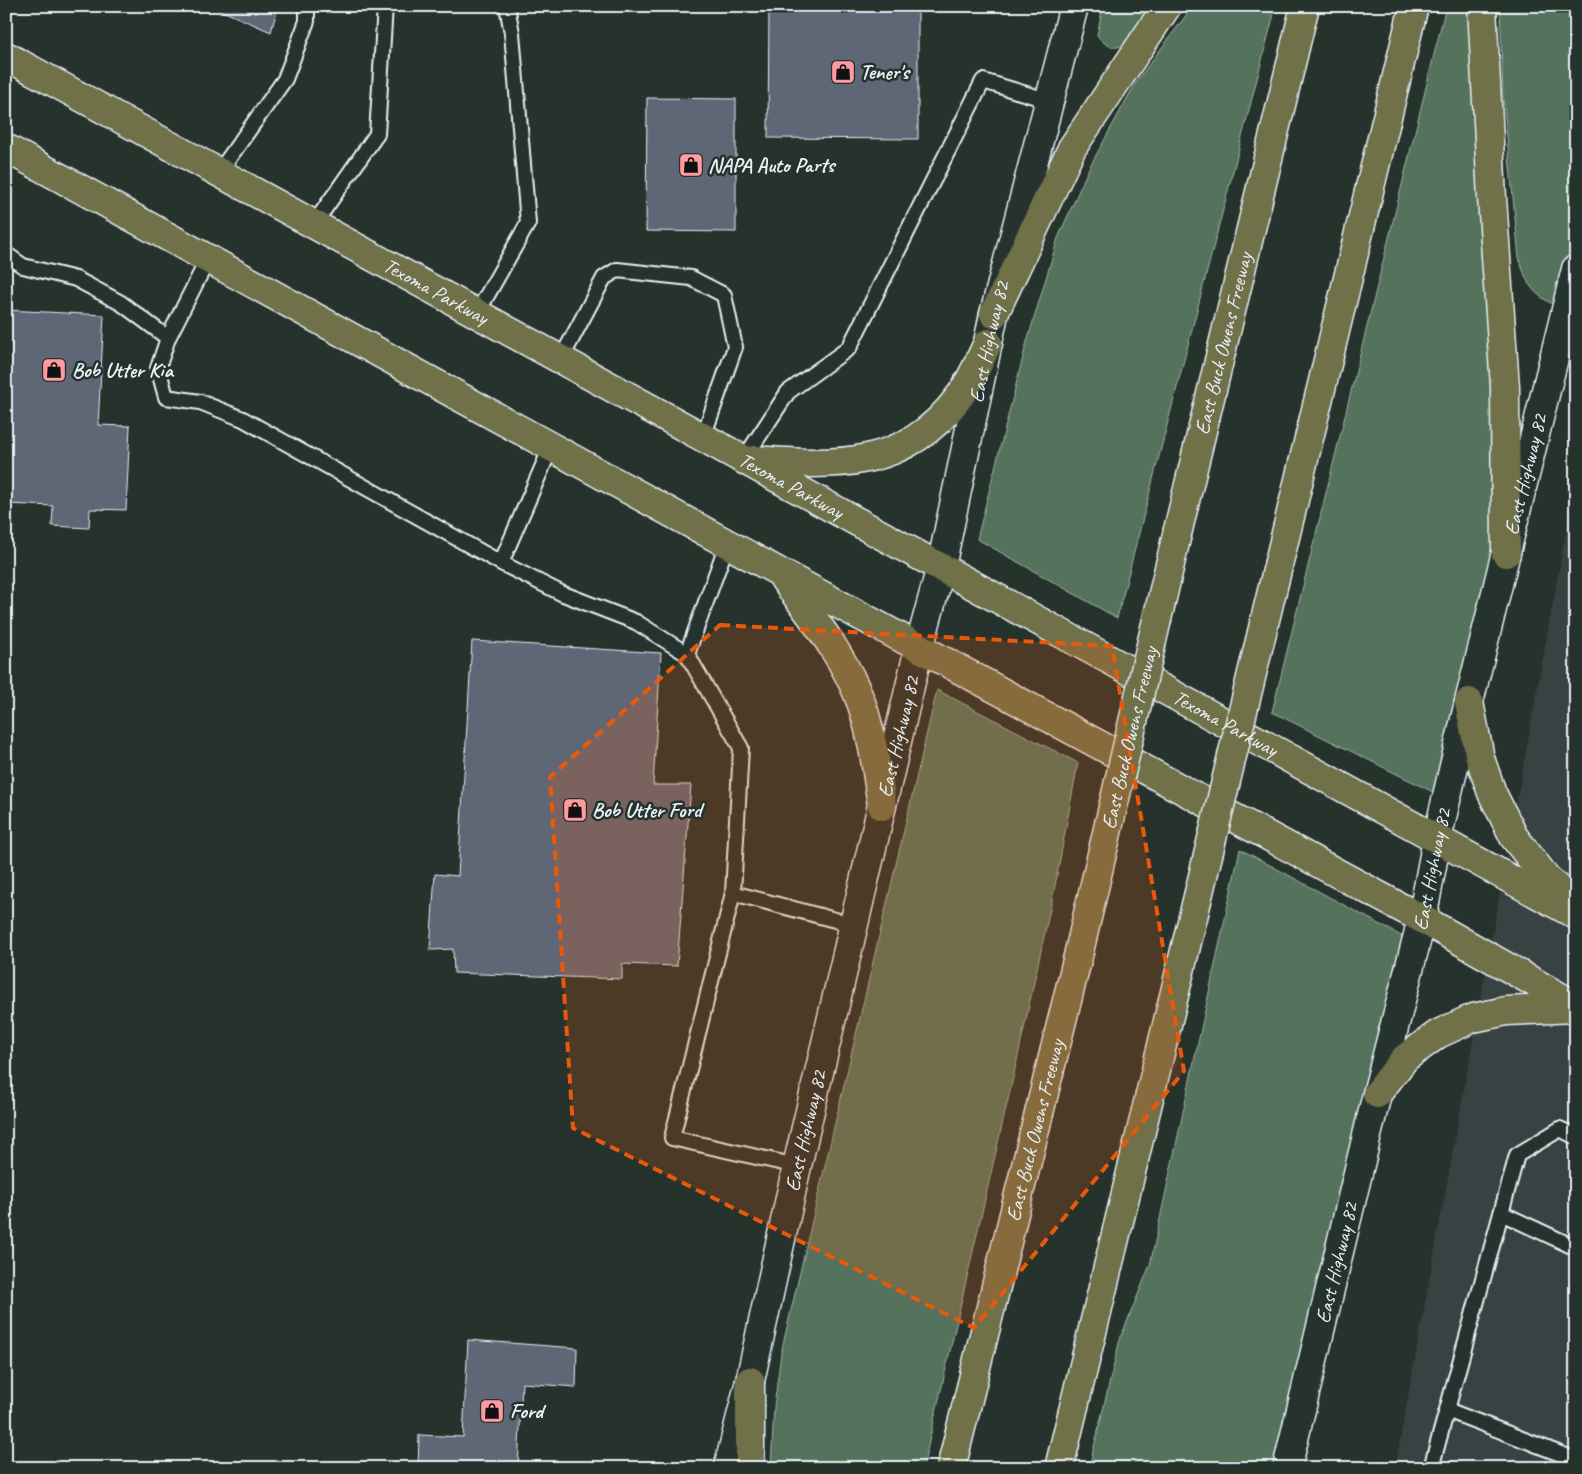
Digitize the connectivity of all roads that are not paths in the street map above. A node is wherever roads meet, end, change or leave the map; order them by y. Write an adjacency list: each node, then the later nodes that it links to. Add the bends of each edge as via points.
1 (308, 6): 12 (lane, via 307,21 285,79)
2 (385, 6): 13 (lane, via 377,134)
3 (507, 6): 17 (lane, via 528,223)
4 (1074, 6): 10 (main road, East Highway 82)
5 (1167, 6): 19 (main road, via 1072,148)
6 (1305, 6): 52 (main road, East Buck Owens Freeway, bridge, via 1079,952)
7 (1414, 6): 53 (main road, bridge)
8 (1482, 6): 27 (main road, via 1505,387)
9 (6, 56): 12 (main road, Texoma Parkway)
10 (1050, 101): 19 (main road, East Highway 82); 25 (lane, via 983,81 849,348 788,392)
11 (6, 148): 15 (main road)
12 (219, 172): 13 (main road, Texoma Parkway)
13 (314, 224): 17 (main road, Texoma Parkway)
14 (6, 254): 20 (lane, via 23,266 76,279 121,303)
15 (208, 259): 20 (lane); 24 (main road)
16 (1576, 269): 18 (main road, East Highway 82)
17 (477, 313): 22 (main road, Texoma Parkway)
18 (1570, 313): 27 (main road, East Highway 82)
19 (994, 314): 21 (main road, East Highway 82)
20 (168, 338): 28 (lane, via 158,368 166,396 200,402 243,420)
21 (988, 344): 25 (main road, via 959,397 929,430 895,451 852,462 803,464); 29 (main road, East Highway 82)
22 (561, 359): 23 (main road, Texoma Parkway); 23 (lane, via 604,278 617,270 691,278 724,295 735,346)
23 (703, 437): 25 (main road, Texoma Parkway)
24 (551, 447): 26 (main road); 28 (lane)
25 (744, 459): 29 (main road, Texoma Parkway)
26 (727, 544): 30 (main road); 32 (lane)
27 (1506, 553): 33 (main road, East Highway 82)
28 (501, 563): 32 (lane, via 561,593 636,622)
29 (941, 567): 31 (main road, East Highway 82); 35 (main road, Texoma Parkway)
30 (779, 572): 31 (main road); 34 (main road, via 842,662 862,704 872,742)
31 (920, 648): 34 (main road, East Highway 82); 39 (main road)
32 (687, 654): 36 (lane, via 742,748)
33 (1470, 702): 35 (main road, East Highway 82); 37 (main road, via 1480,758 1492,793 1514,838 1547,879)
34 (882, 806): 40 (main road, East Highway 82)
35 (1437, 839): 38 (main road, Texoma Parkway); 39 (main road, East Highway 82)
36 (733, 893): 40 (lane); 44 (lane, via 672,1138)
37 (1576, 903)
38 (1576, 915)
39 (1422, 919): 41 (main road); 42 (main road, East Highway 82)
40 (854, 926): 44 (main road, East Highway 82)
41 (1576, 1007): 42 (main road, via 1506,1011 1473,1018 1438,1034 1405,1058)
42 (1377, 1094): 54 (main road, East Highway 82)
43 (1576, 1138): 45 (lane, via 1560,1129 1517,1155)
44 (797, 1166): 47 (main road, East Highway 82)
45 (1501, 1213): 46 (lane); 48 (lane)
46 (1576, 1248)
47 (750, 1381): 50 (main road, East Highway 82); 51 (main road)
48 (1447, 1410): 49 (lane); 55 (lane)
49 (1576, 1460)
50 (728, 1468)
51 (750, 1468)
52 (951, 1468)
53 (1060, 1468)
54 (1287, 1468)
55 (1431, 1468)

